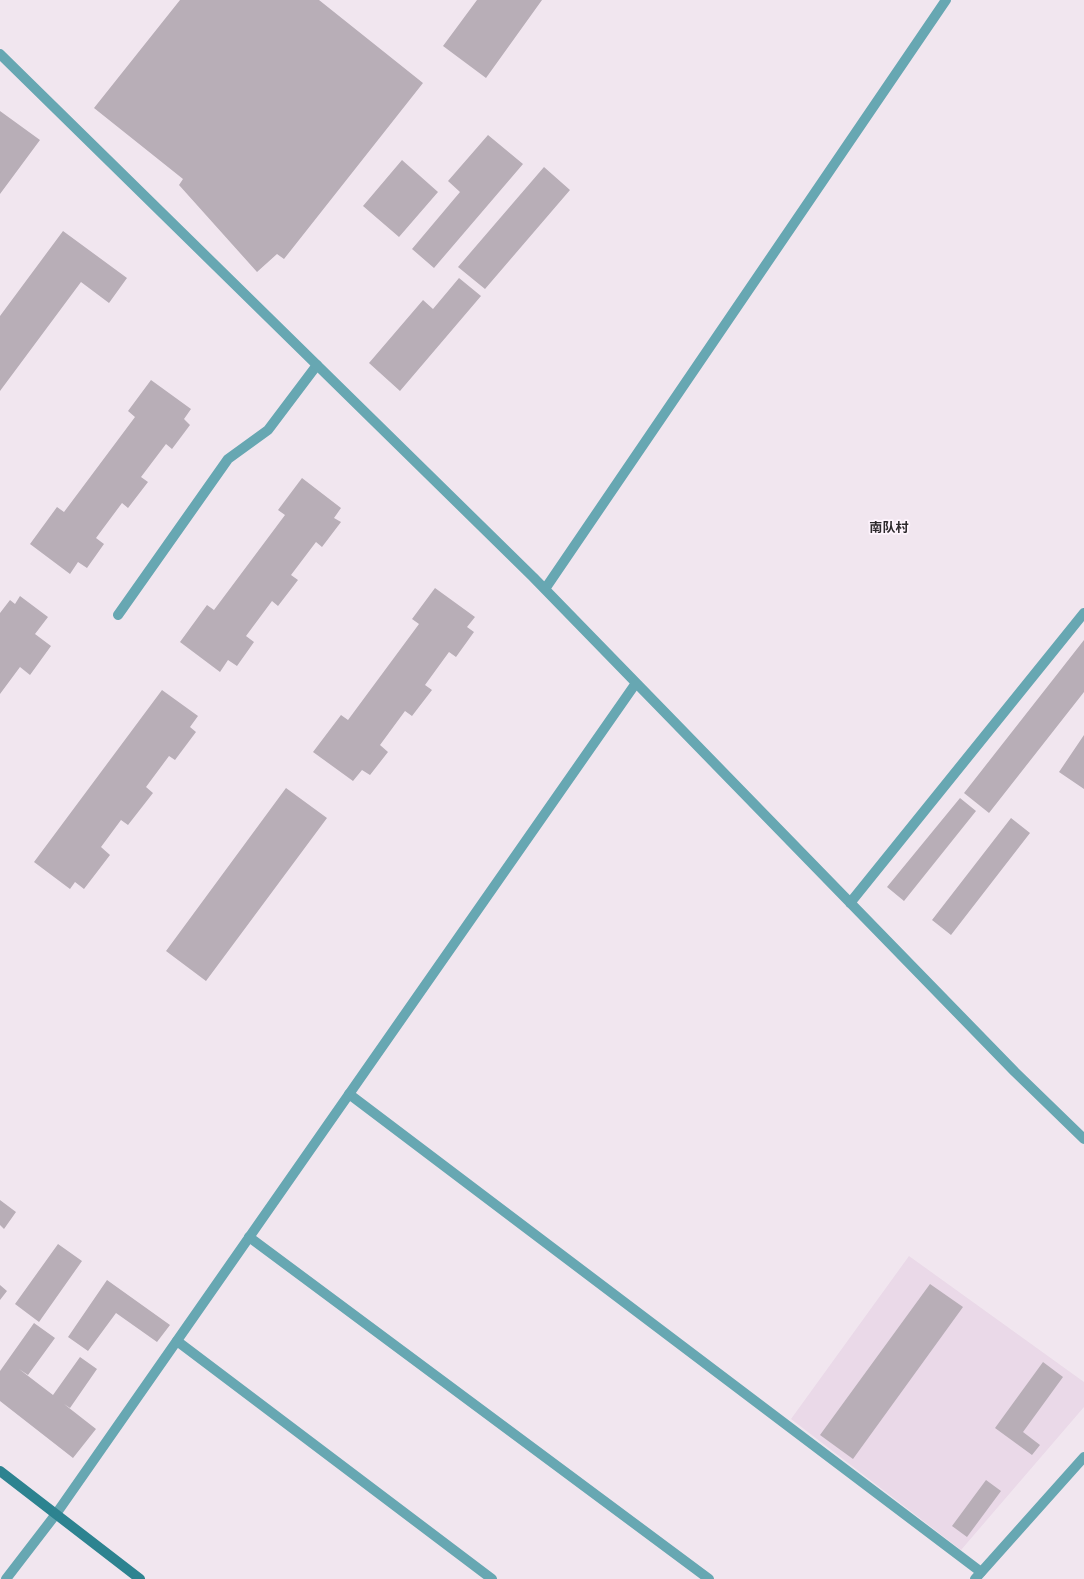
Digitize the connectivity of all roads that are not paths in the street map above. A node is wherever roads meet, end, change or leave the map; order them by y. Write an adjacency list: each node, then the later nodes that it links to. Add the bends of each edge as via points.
1 (946, 0): 4 (street)
2 (0, 54): 3 (street)
3 (318, 366): 4 (street); 6 (street, via 268,430 228,459)
4 (545, 589): 7 (street)
5 (1084, 613): 8 (street)
6 (118, 615)
7 (636, 683): 8 (street); 9 (street)
8 (850, 903): 10 (street)
9 (349, 1094): 11 (street); 16 (street)
10 (1084, 1139)
11 (250, 1237): 12 (street); 20 (street)
12 (177, 1341): 15 (street); 19 (street)
13 (1084, 1457): 16 (street)
14 (0, 1471): 15 (street)
15 (56, 1514): 17 (street); 18 (street)
16 (978, 1576)
17 (6, 1579)
18 (140, 1579)
19 (492, 1579)
20 (709, 1579)

